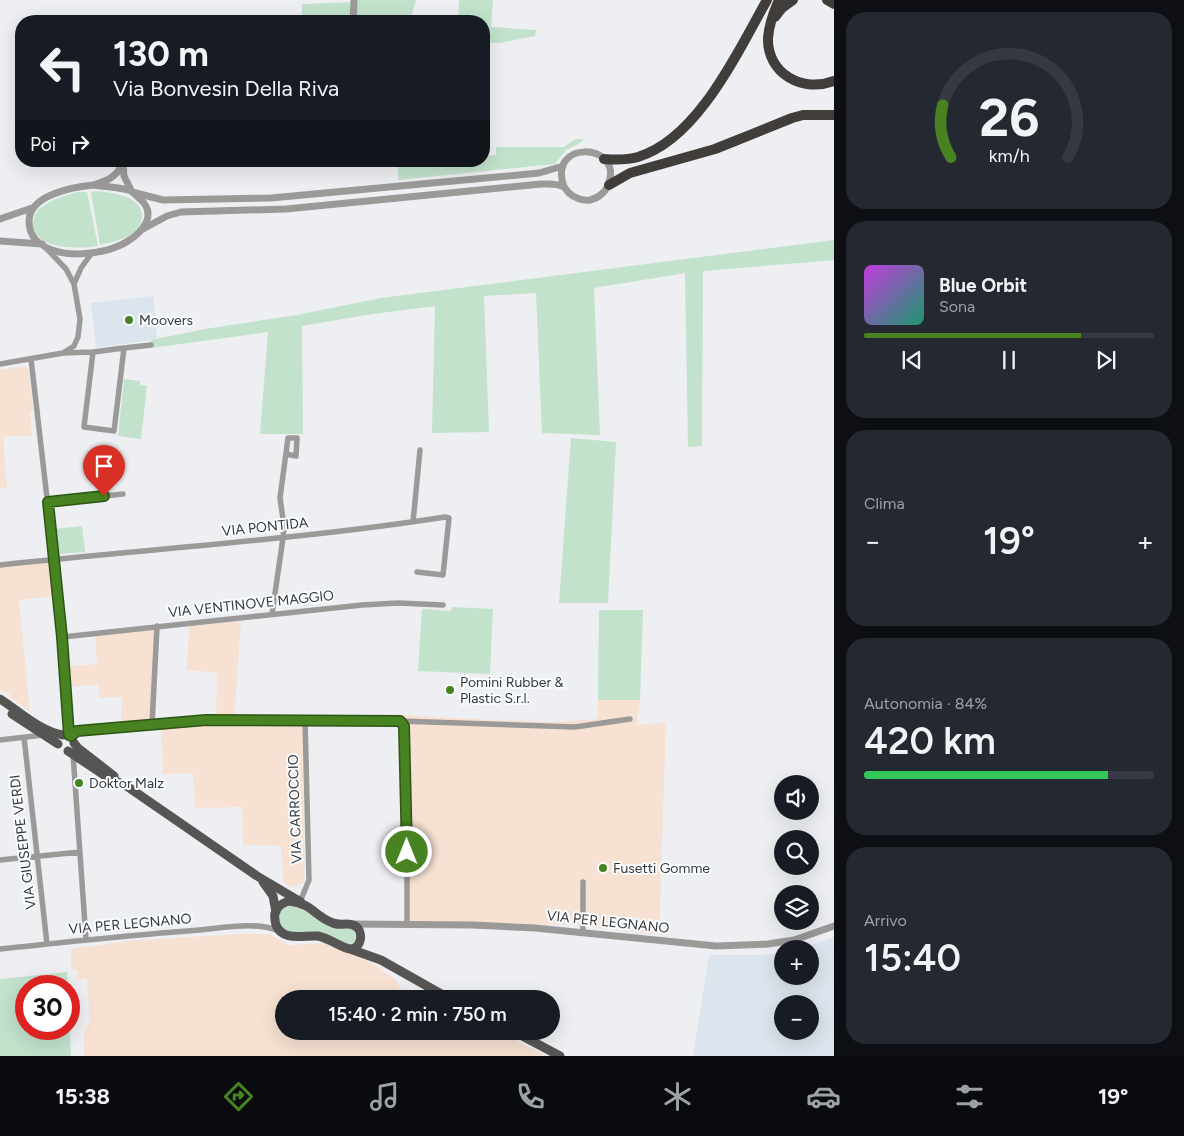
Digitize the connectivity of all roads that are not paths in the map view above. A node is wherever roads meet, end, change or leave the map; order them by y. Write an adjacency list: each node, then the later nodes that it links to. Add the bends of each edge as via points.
1 (354, 0): 7 (street)
2 (767, 0): 11 (highway, via 711,97 694,118 660,146 640,156)
3 (779, 0): 8 (highway)
4 (793, 0): 8 (highway, via 782,8)
5 (826, 0): 6 (highway)
6 (834, 4)
7 (353, 15)
8 (770, 27): 9 (highway, via 770,54 782,72 813,86)
9 (834, 81)
10 (834, 115): 16 (highway, via 792,118 715,148 630,173)
11 (604, 159): 12 (street, via 590,151 582,151 567,159); 16 (street, via 610,171)
12 (563, 166): 17 (street); 18 (street, via 539,173 271,198 163,200)
13 (121, 167): 15 (street, via 112,179)
14 (124, 167): 18 (street)
15 (93, 185): 18 (street); 19 (street, via 72,187 46,197)
16 (609, 185): 17 (street, via 592,200 576,198)
17 (564, 187): 21 (street, via 541,184 286,209 181,212)
18 (132, 192): 21 (street, via 147,206 147,221)
19 (32, 208): 20 (street); 23 (street, via 30,229 34,238)
20 (0, 219)
21 (143, 229): 24 (street, via 124,243)
22 (0, 242): 23 (street)
23 (44, 246): 24 (street, via 63,252); 25 (street, via 66,269)
24 (93, 254): 25 (street, via 81,268)
25 (74, 284): 29 (street, via 80,329 74,346)
26 (150, 344): 27 (street)
27 (124, 348): 28 (street); 28 (street, via 114,431 84,427)
28 (93, 352): 29 (street)
29 (63, 353): 30 (street)
30 (31, 359): 31 (street); 35 (street)
31 (0, 364)
32 (420, 450): 36 (street)
33 (286, 454): 37 (street, via 280,498)
34 (123, 494): 35 (street)
35 (48, 502): 38 (street)
36 (413, 522): 37 (street, VIA PONTIDA); 40 (street, VIA PONTIDA, via 449,518 443,575)
37 (283, 538): 38 (street, VIA PONTIDA); 42 (street)
38 (53, 559): 39 (street, VIA PONTIDA); 44 (street)
39 (0, 565)
40 (417, 572)
41 (443, 605): 42 (street, VIA VENTINOVE MAGGIO, via 380,603)
42 (272, 614): 43 (street, VIA VENTINOVE MAGGIO)
43 (157, 626): 44 (street, VIA VENTINOVE MAGGIO); 50 (street)
44 (62, 637): 53 (street)
45 (0, 699): 53 (main road, via 54,734)
46 (0, 705): 51 (main road)
47 (630, 719): 49 (street, via 575,727)
48 (305, 720): 49 (street); 50 (street, via 206,720); 63 (street, VIA CARROCCIO, via 309,880)
49 (400, 721): 66 (street, via 404,726 407,797)
50 (152, 725): 53 (street, via 77,731)
51 (44, 735): 52 (street); 55 (main road)
52 (24, 737): 54 (street); 59 (street, VIA GIUSEPPE VERDI)
53 (69, 737): 55 (main road, via 58,740); 56 (main road); 57 (main road, via 78,748)
54 (0, 740)
55 (58, 744): 56 (main road)
56 (70, 753): 57 (main road); 58 (street)
57 (128, 787): 61 (main road)
58 (80, 852): 59 (street); 73 (street)
59 (37, 856): 60 (street); 74 (street, VIA GIUSEPPE VERDI)
60 (0, 860)
61 (257, 876): 63 (main road); 64 (main road, via 273,896)
62 (584, 882): 70 (street)
63 (301, 900): 64 (main road, via 284,902); 65 (main road, via 334,924)
64 (275, 915): 68 (street, via 272,922); 71 (main road, via 276,925)
65 (351, 924): 67 (street, VIA PER LEGNANO); 72 (main road, via 356,926)
66 (407, 924): 67 (street, VIA PER LEGNANO); 70 (street, VIA PER LEGNANO)
67 (376, 925): 72 (street, via 365,928)
68 (262, 926): 71 (street, VIA PER LEGNANO); 73 (street, VIA PER LEGNANO)
69 (834, 926): 70 (street, VIA PER LEGNANO, via 794,940 735,946)
70 (583, 932)
71 (282, 933): 76 (main road, via 324,938)
72 (361, 937): 76 (main road, via 356,947); 77 (main road)
73 (86, 940): 74 (street, VIA PER LEGNANO)
74 (47, 944): 75 (street, VIA PER LEGNANO)
75 (0, 949)
76 (350, 949): 77 (main road)
77 (381, 960): 78 (main road)
78 (434, 990)
79 (529, 1040): 80 (main road)
80 (560, 1056)

